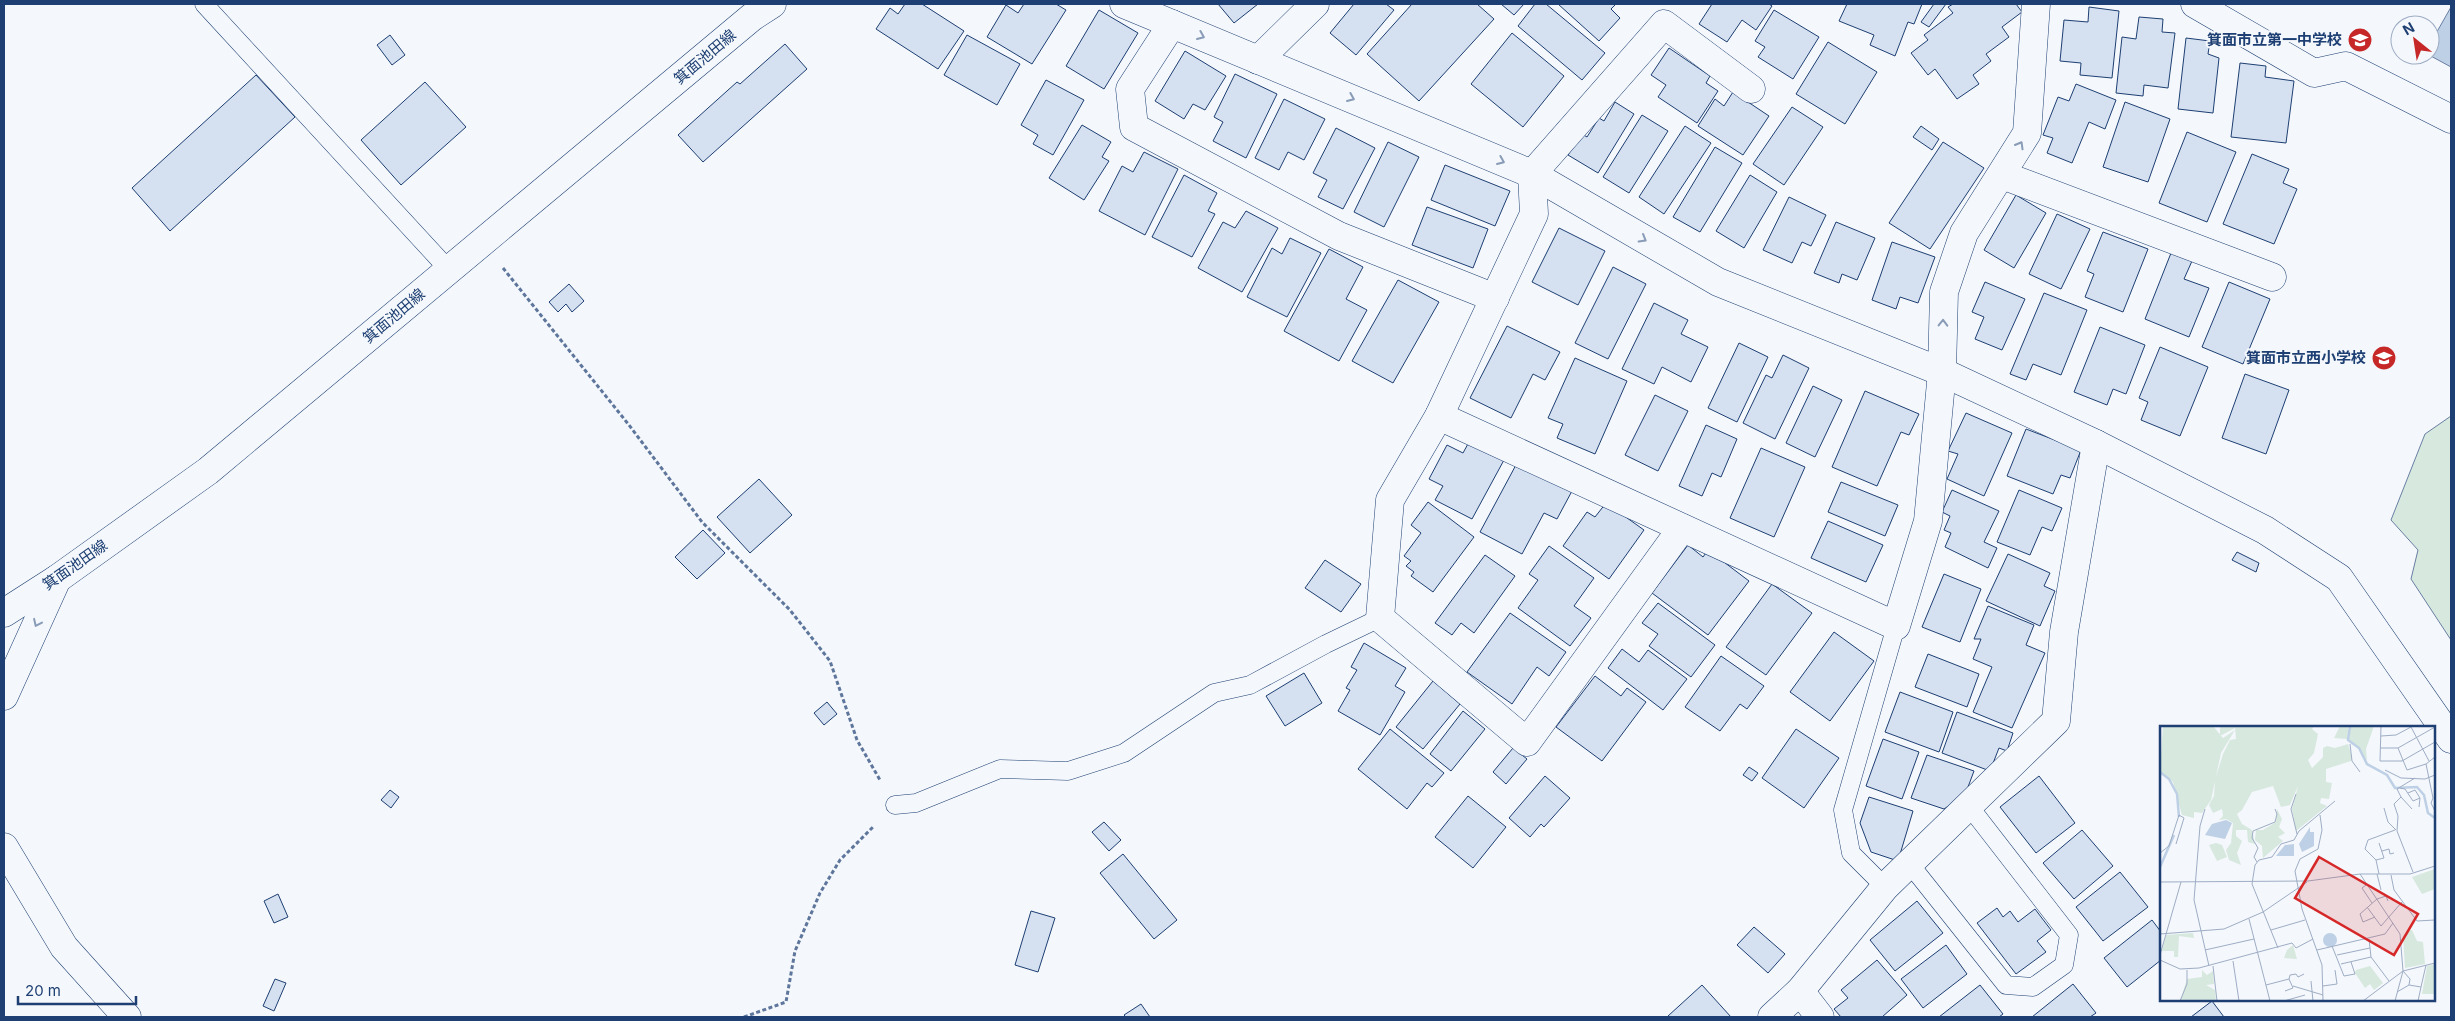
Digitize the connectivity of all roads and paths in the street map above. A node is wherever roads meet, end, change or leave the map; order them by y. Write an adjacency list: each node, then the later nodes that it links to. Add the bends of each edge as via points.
1 (204, 4): 14 (lane)
2 (772, 4): 13 (street, 箕面池田線)
3 (1124, 4): 7 (street)
4 (1315, 4): 8 (street)
5 (2036, 4): 12 (street, one-way to 5, via 2027,133)
6 (2195, 4): 10 (street, via 2314,73 2346,66)
7 (1172, 24): 8 (street, one-way to 8); 16 (street, via 1130,89 1134,127 1339,236)
8 (1258, 60): 11 (street, one-way to 11)
9 (1751, 88): 11 (street, via 1664,24)
10 (2451, 119)
11 (1532, 174): 16 (street, via 1534,214); 17 (street, one-way to 17, via 1718,282)
12 (2002, 175): 15 (street); 17 (street, one-way to 12, via 1944,292 1964,233)
13 (484, 241): 14 (street, 箕面池田線); 27 (path, via 630,425 702,522 790,610 830,662 857,740)
14 (449, 270): 21 (street, 箕面池田線, via 208,471)
15 (2272, 276)
16 (1495, 298): 18 (street)
17 (1942, 372): 19 (street); 24 (street, via 1928,521)
18 (1439, 416): 20 (street); 23 (street, via 1390,500)
19 (2096, 444): 26 (street, via 2265,530 2338,578); 28 (street, via 2064,632 2056,721)
20 (1682, 528): 23 (street, via 1527,742); 24 (street)
21 (57, 579): 22 (street, 箕面池田線); 25 (street, one-way to 25)
22 (4, 613)
23 (1380, 618): 27 (lane, via 1250,685 1214,693 1124,753 1068,771 1000,769 916,803)
24 (1896, 626): 31 (lane, via 1843,810 1851,853)
25 (4, 696)
26 (2451, 739)
27 (895, 805): 34 (path, via 840,860 820,893 796,951 786,1002)
28 (1969, 806): 30 (street); 30 (lane, via 2069,935 2064,965 2032,987 2006,985)
29 (4, 847): 33 (street, via 64,946)
30 (1909, 863): 31 (street)
31 (1885, 887): 32 (street)
32 (1800, 992): 35 (street); 36 (street)
33 (127, 1017)
34 (744, 1017)
35 (1772, 1017)
36 (1820, 1017)

